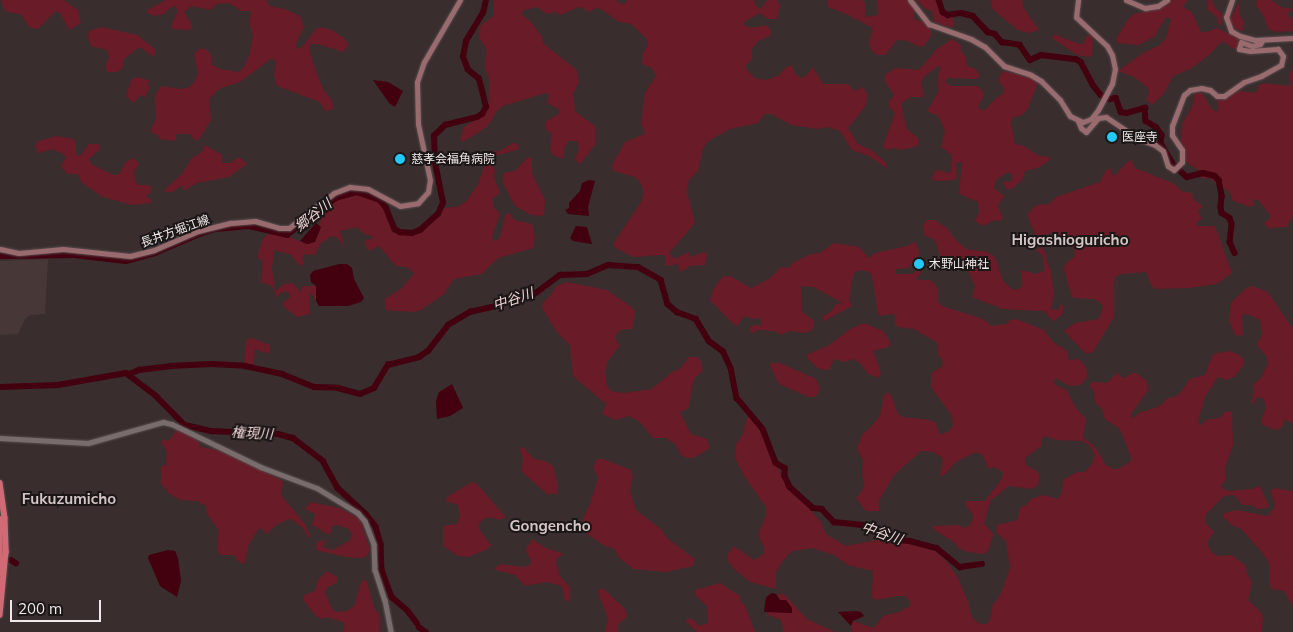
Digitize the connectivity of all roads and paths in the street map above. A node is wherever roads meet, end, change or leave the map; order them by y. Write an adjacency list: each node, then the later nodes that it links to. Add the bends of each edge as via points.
1 (460, 0): 10 (main road, 長井方堀江線, via 424,62 417,82 418,124 430,180 428,192 418,203 400,206 368,189 350,187 331,195 289,228 255,221 231,223 198,231 154,250 130,256 63,249 19,253)
2 (910, 0): 9 (main road, via 929,24 972,39 1004,66 1040,81)
3 (1078, 0): 9 (main road, via 1076,17 1107,46 1115,69 1112,84 1094,115 1087,121)
4 (1126, 0): 5 (main road, via 1145,8 1158,6)
5 (1167, 0)
6 (1232, 0): 8 (main road, via 1226,24)
7 (1293, 38): 8 (main road)
8 (1240, 39): 9 (main road, via 1243,51 1278,49 1283,54 1283,62 1224,96 1201,88 1186,92 1172,126 1172,135 1182,150 1176,169 1168,166 1162,151 1155,145 1137,138 1106,117 1098,118 1086,132)
9 (1078, 121)
10 (0, 249)
11 (0, 438): 16 (street, via 88,443 163,422 261,467 317,488 358,513 365,521 374,544 375,570)
12 (0, 483): 15 (highway, via 6,552)
13 (0, 519): 14 (highway)
14 (0, 573)
15 (0, 615)
16 (391, 632)

